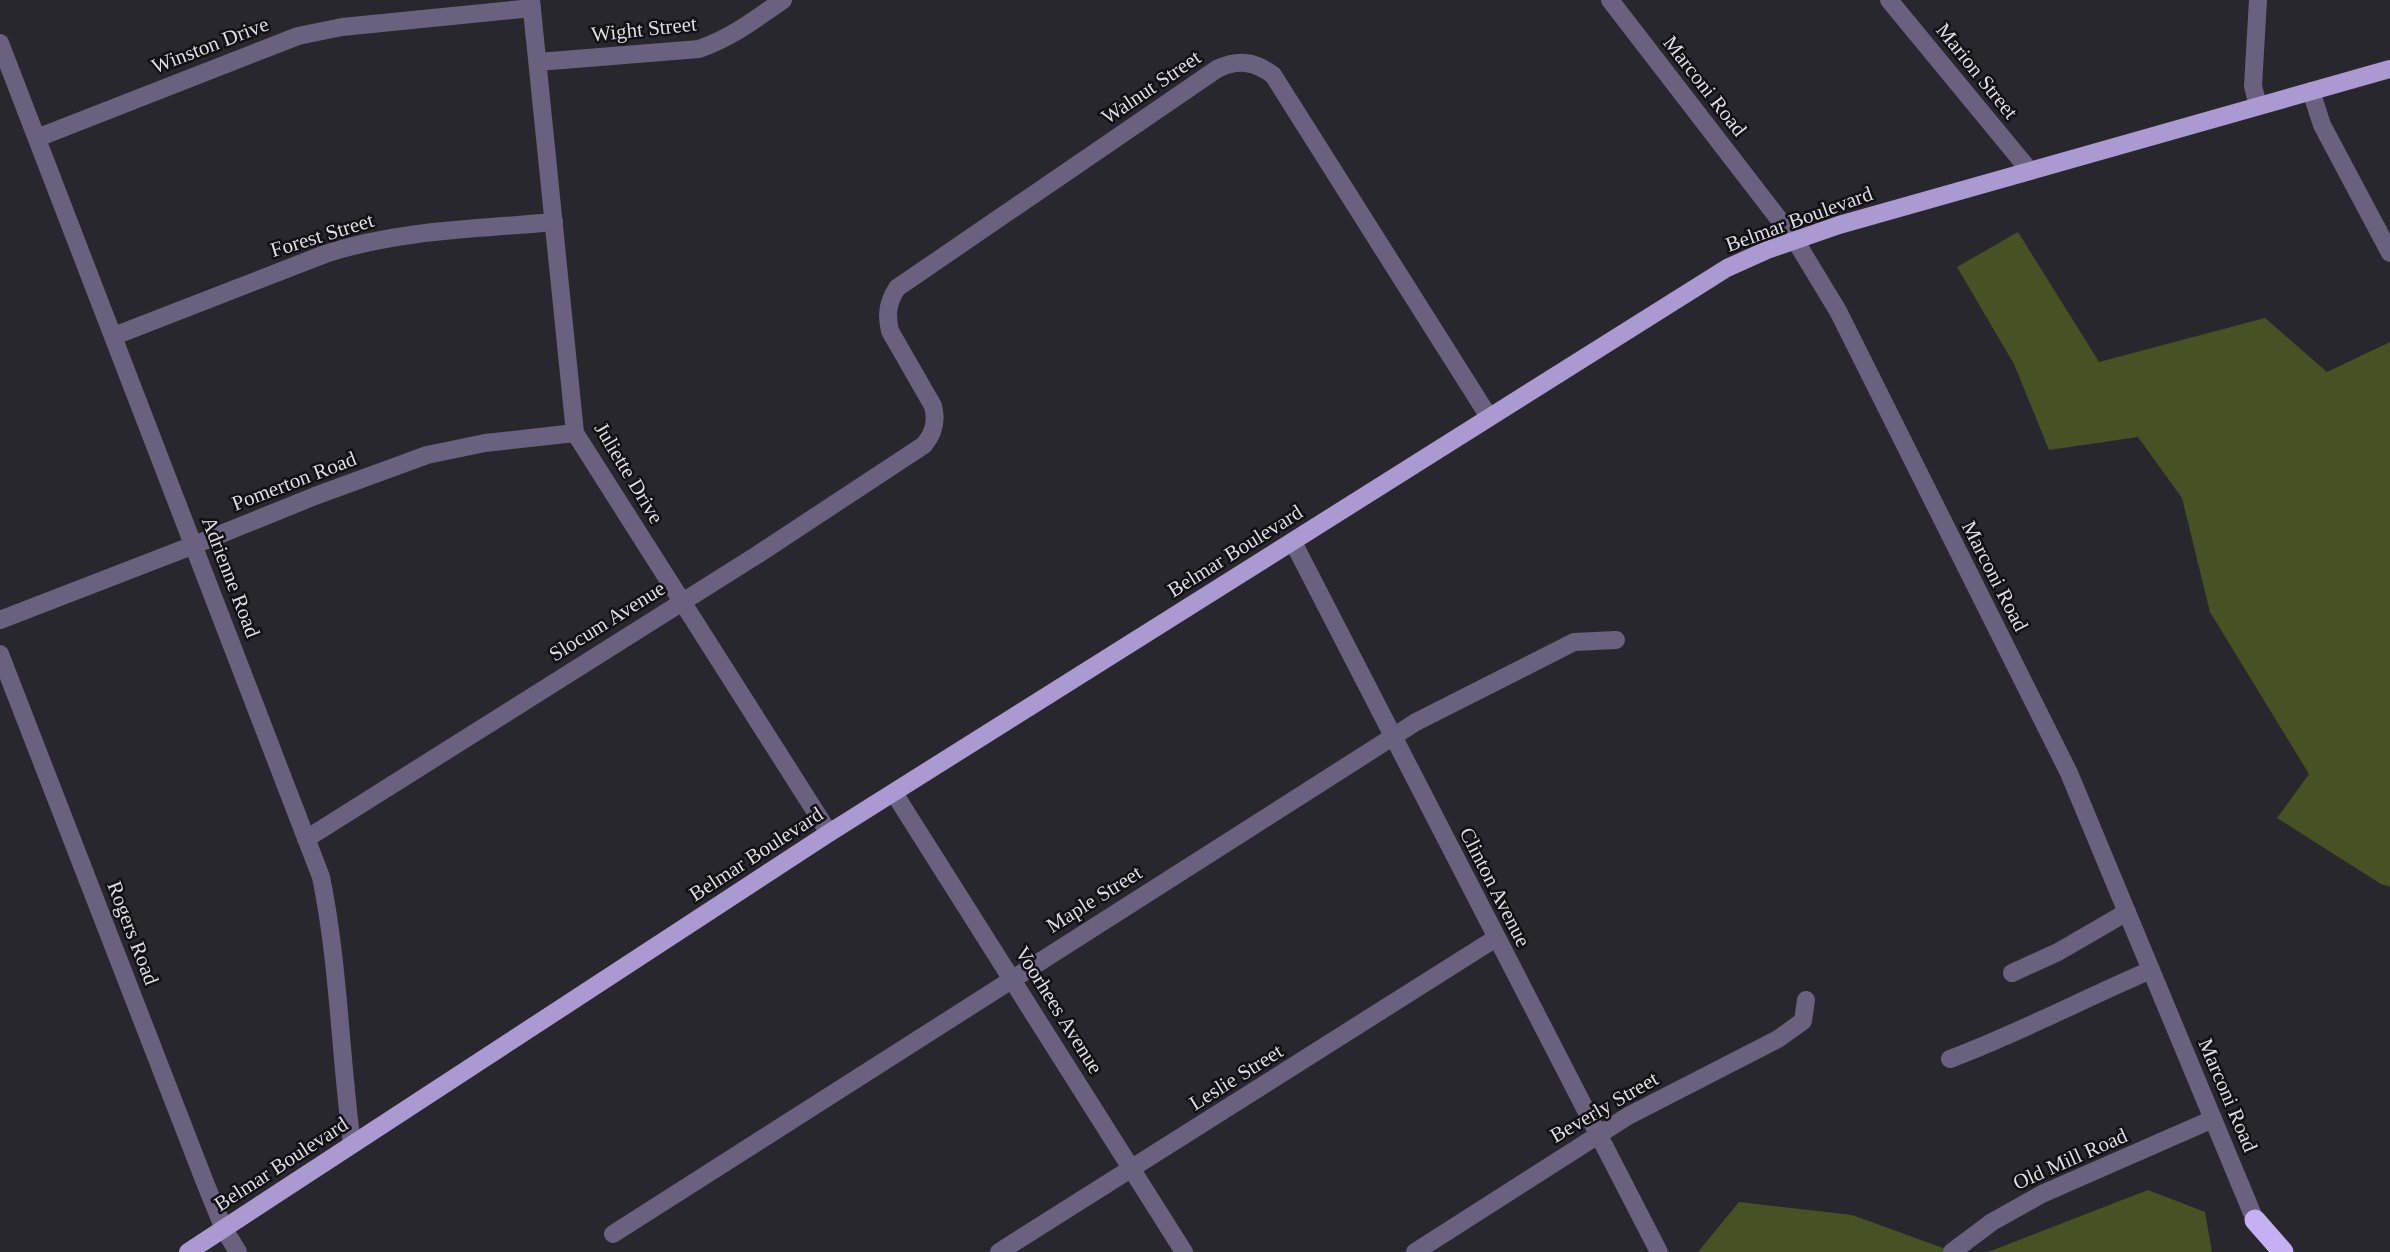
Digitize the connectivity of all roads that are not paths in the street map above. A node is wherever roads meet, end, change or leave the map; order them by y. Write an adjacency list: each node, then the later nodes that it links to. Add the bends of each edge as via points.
1 (783, 0): 7 (street, Wight Street, via 743,30 699,49)
2 (1610, 0): 14 (street, Marconi Road)
3 (1889, 0): 12 (street, Marion Street)
4 (2258, 0): 10 (street, via 2253,86)
5 (532, 4): 7 (street, Juliette Drive); 11 (street, Winston Drive, via 298,36)
6 (0, 43): 11 (street, Adrienne Road)
7 (538, 62): 13 (street, Juliette Drive)
8 (2390, 69): 9 (main road, Belmar Boulevard)
9 (2311, 92): 10 (main road, Belmar Boulevard); 15 (street, via 2322,125)
10 (2258, 106): 12 (main road, Belmar Boulevard)
11 (37, 138): 16 (street, Adrienne Road)
12 (2030, 171): 14 (main road, Belmar Boulevard)
13 (554, 222): 16 (street, Forest Street, via 354,244); 18 (street, Juliette Drive)
14 (1795, 240): 17 (main road, Belmar Boulevard, via 1727,268); 30 (street, Marconi Road, via 1838,311 2046,725)
15 (2390, 253)
16 (114, 336): 21 (street, Adrienne Road)
17 (1489, 417): 19 (street, Walnut Street, via 1273,75 1243,62 1217,69 897,288 888,307 890,331 933,406 935,425); 20 (main road, Belmar Boulevard)
18 (575, 433): 21 (street, Pomerton Road, via 427,455); 22 (street, Juliette Drive)
19 (930, 438): 22 (street, Slocum Avenue)
20 (1293, 542): 26 (street, Clinton Avenue); 27 (main road, Belmar Boulevard)
21 (194, 545): 23 (street, Pomerton Road); 29 (street, Adrienne Road)
22 (682, 601): 28 (street, Juliette Drive); 29 (street, Slocum Avenue)
23 (0, 620)
24 (1616, 640): 26 (street, Maple Street, via 1574,642)
25 (0, 653): 42 (street, Rogers Road)
26 (1394, 736): 31 (street, Clinton Avenue); 34 (street, Maple Street)
27 (894, 793): 28 (main road, Belmar Boulevard); 34 (street, Voorhees Avenue)
28 (830, 833): 39 (main road, Belmar Boulevard)
29 (306, 839): 39 (street, Adrienne Road, via 328,911)
30 (2127, 912): 32 (street, Marconi Road); 33 (street)
31 (1496, 938): 38 (street, Clinton Avenue); 40 (street, Leslie Street)
32 (2151, 970): 36 (street); 37 (street, Marconi Road)
33 (2012, 973)
34 (1012, 979): 40 (street, Voorhees Avenue); 43 (street, Maple Street)
35 (1806, 1000): 38 (street, Beverly Street, via 1803,1021 1778,1039)
36 (1950, 1059)
37 (2213, 1119): 41 (street, Marconi Road); 50 (street, Old Mill Road, via 2042,1194 1992,1222)
38 (1598, 1135): 48 (street, Beverly Street); 49 (street, Clinton Avenue)
39 (352, 1144): 42 (main road, Belmar Boulevard)
40 (1131, 1169): 46 (street, Leslie Street); 47 (street, Voorhees Avenue)
41 (2255, 1220): 51 (highway); 52 (highway)
42 (224, 1229): 44 (main road, Belmar Boulevard); 45 (street, Rogers Road)
43 (613, 1234)
44 (188, 1252)
45 (237, 1252)
46 (999, 1252)
47 (1184, 1252)
48 (1415, 1252)
49 (1658, 1252)
50 (1952, 1252)
51 (2267, 1252)
52 (2283, 1252)

